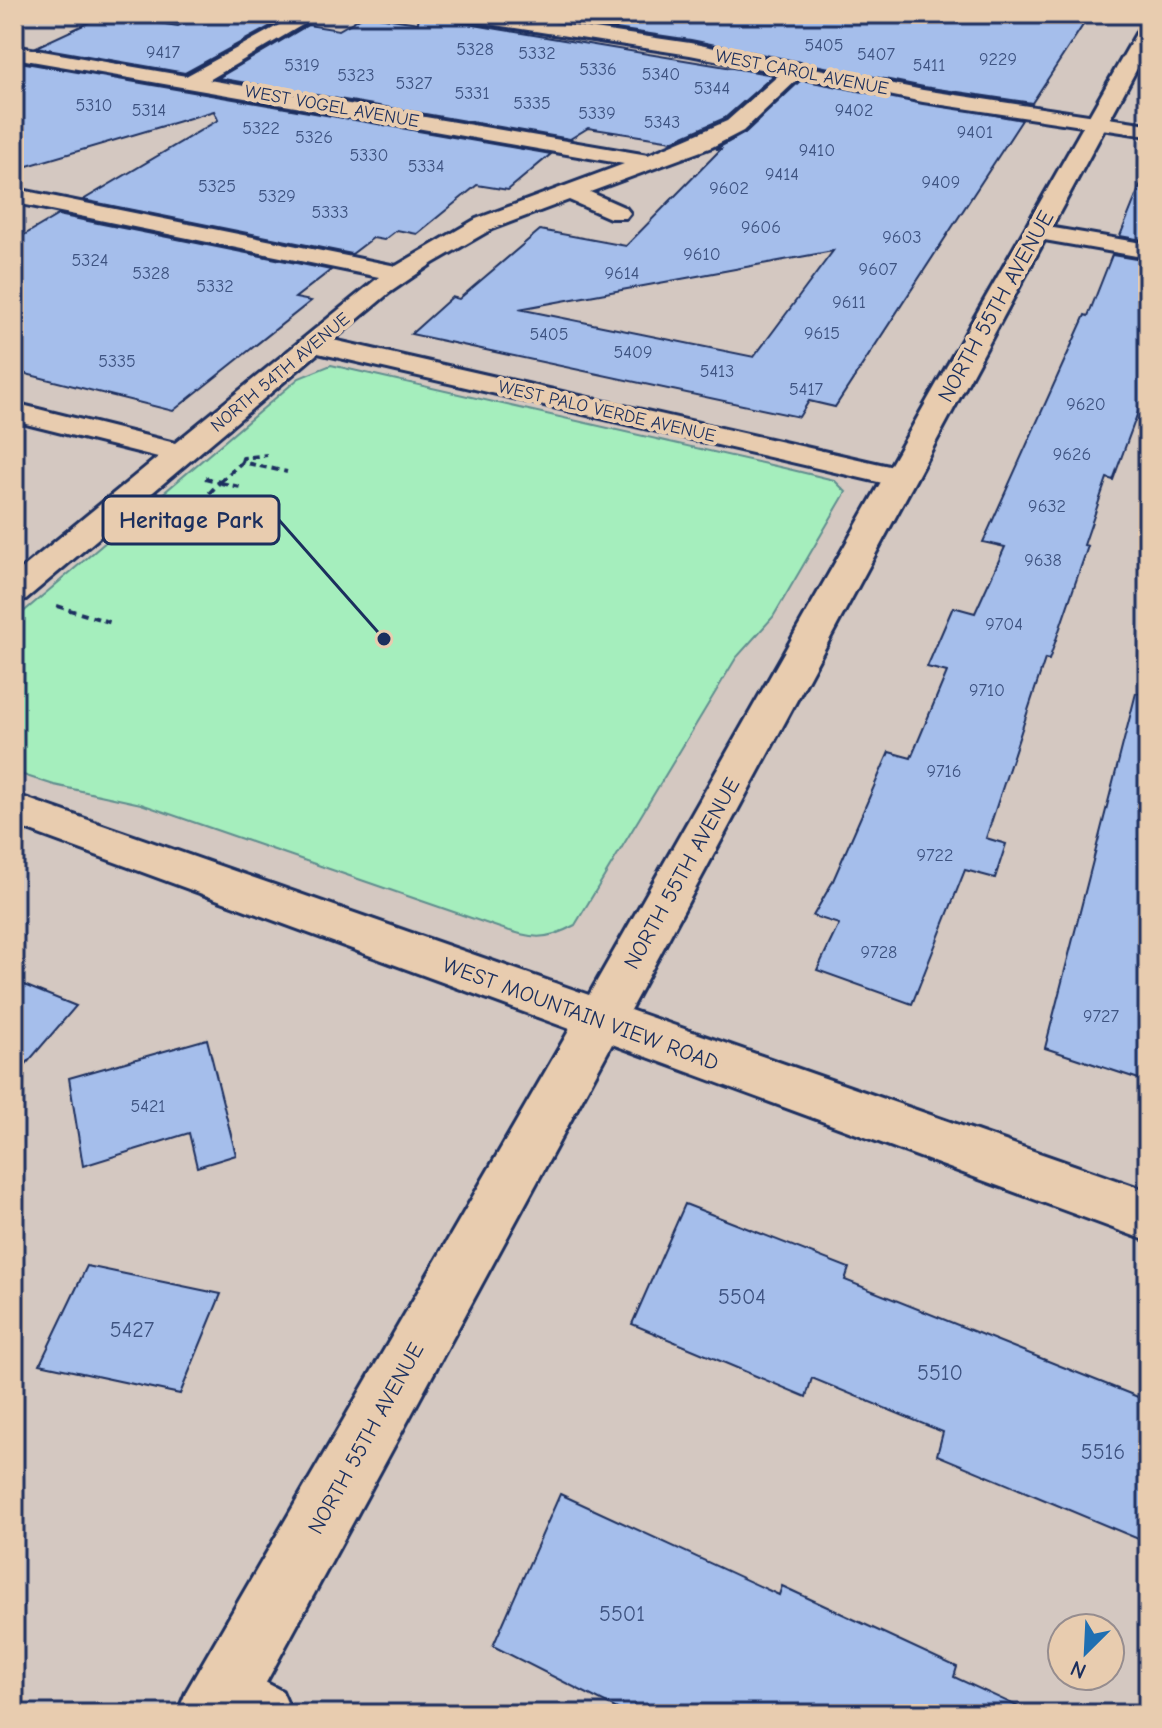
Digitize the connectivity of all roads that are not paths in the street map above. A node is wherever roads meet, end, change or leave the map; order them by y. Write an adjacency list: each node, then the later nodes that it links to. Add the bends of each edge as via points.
1 (312, 14): 6 (street)
2 (456, 14): 5 (street, WEST CAROL AVENUE)
3 (1147, 34): 7 (street, NORTH 55TH AVENUE)
4 (14, 52): 6 (street, WEST VOGEL AVENUE)
5 (796, 70): 7 (street, WEST CAROL AVENUE); 9 (street, NORTH 54TH AVENUE, via 735,126)
6 (190, 82): 9 (street, WEST VOGEL AVENUE)
7 (1095, 122): 8 (street, WEST CAROL AVENUE); 13 (street, NORTH 55TH AVENUE)
8 (1148, 130)
9 (650, 162): 10 (street, NORTH 54TH AVENUE)
10 (570, 192): 12 (street); 15 (street, NORTH 54TH AVENUE, via 484,224)
11 (26, 198): 15 (street)
12 (618, 213)
13 (1036, 232): 14 (street); 19 (street, NORTH 55TH AVENUE)
14 (1148, 251)
15 (400, 274): 16 (street, NORTH 54TH AVENUE)
16 (313, 344): 18 (street, NORTH 54TH AVENUE); 19 (street, WEST PALO VERDE AVENUE)
17 (14, 412): 18 (street)
18 (182, 454): 20 (street, NORTH 54TH AVENUE)
19 (900, 478): 22 (street, NORTH 55TH AVENUE)
20 (14, 592)
21 (14, 809): 22 (street, WEST MOUNTAIN VIEW ROAD)
22 (600, 1020): 23 (street, WEST MOUNTAIN VIEW ROAD); 24 (street, NORTH 55TH AVENUE)
23 (1148, 1216)
24 (231, 1707)

